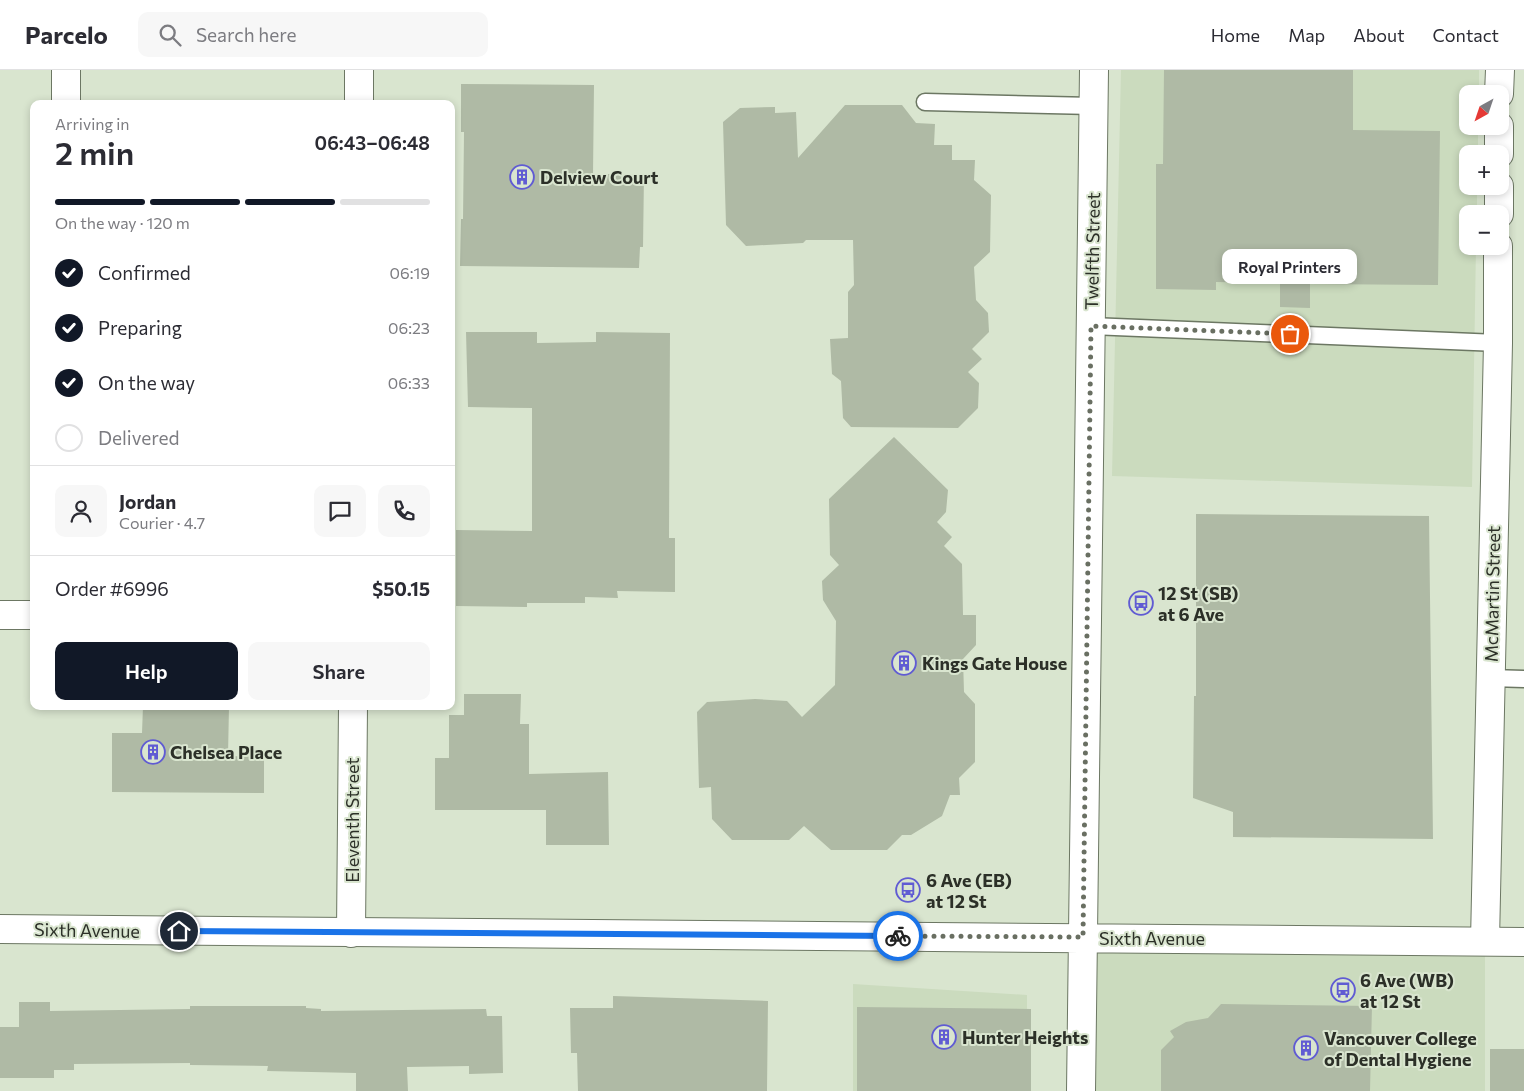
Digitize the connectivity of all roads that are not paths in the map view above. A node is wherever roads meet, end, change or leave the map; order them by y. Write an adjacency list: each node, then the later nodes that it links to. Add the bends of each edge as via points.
1 (66, 70): 6 (street)
2 (359, 70): 7 (street)
3 (1094, 70): 9 (street, Twelfth Street)
4 (1500, 70): 5 (street)
5 (1499, 85)
6 (66, 100)
7 (359, 100)
8 (924, 102): 9 (lane)
9 (1093, 106): 11 (street, Twelfth Street)
10 (1498, 255): 12 (street, McMartin Street)
11 (1091, 326): 12 (lane); 20 (street, Twelfth Street)
12 (1498, 343): 15 (street, McMartin Street)
13 (0, 615): 14 (street)
14 (30, 615)
15 (1490, 678): 16 (lane); 21 (street, McMartin Street)
16 (1524, 679)
17 (353, 710): 19 (street, Eleventh Street)
18 (0, 929): 19 (street, Sixth Avenue)
19 (351, 933): 20 (street, Sixth Avenue)
20 (1083, 937): 21 (street, Sixth Avenue); 23 (street, Twelfth Street)
21 (1485, 942): 22 (street, Sixth Avenue)
22 (1524, 942)
23 (1081, 1091)

